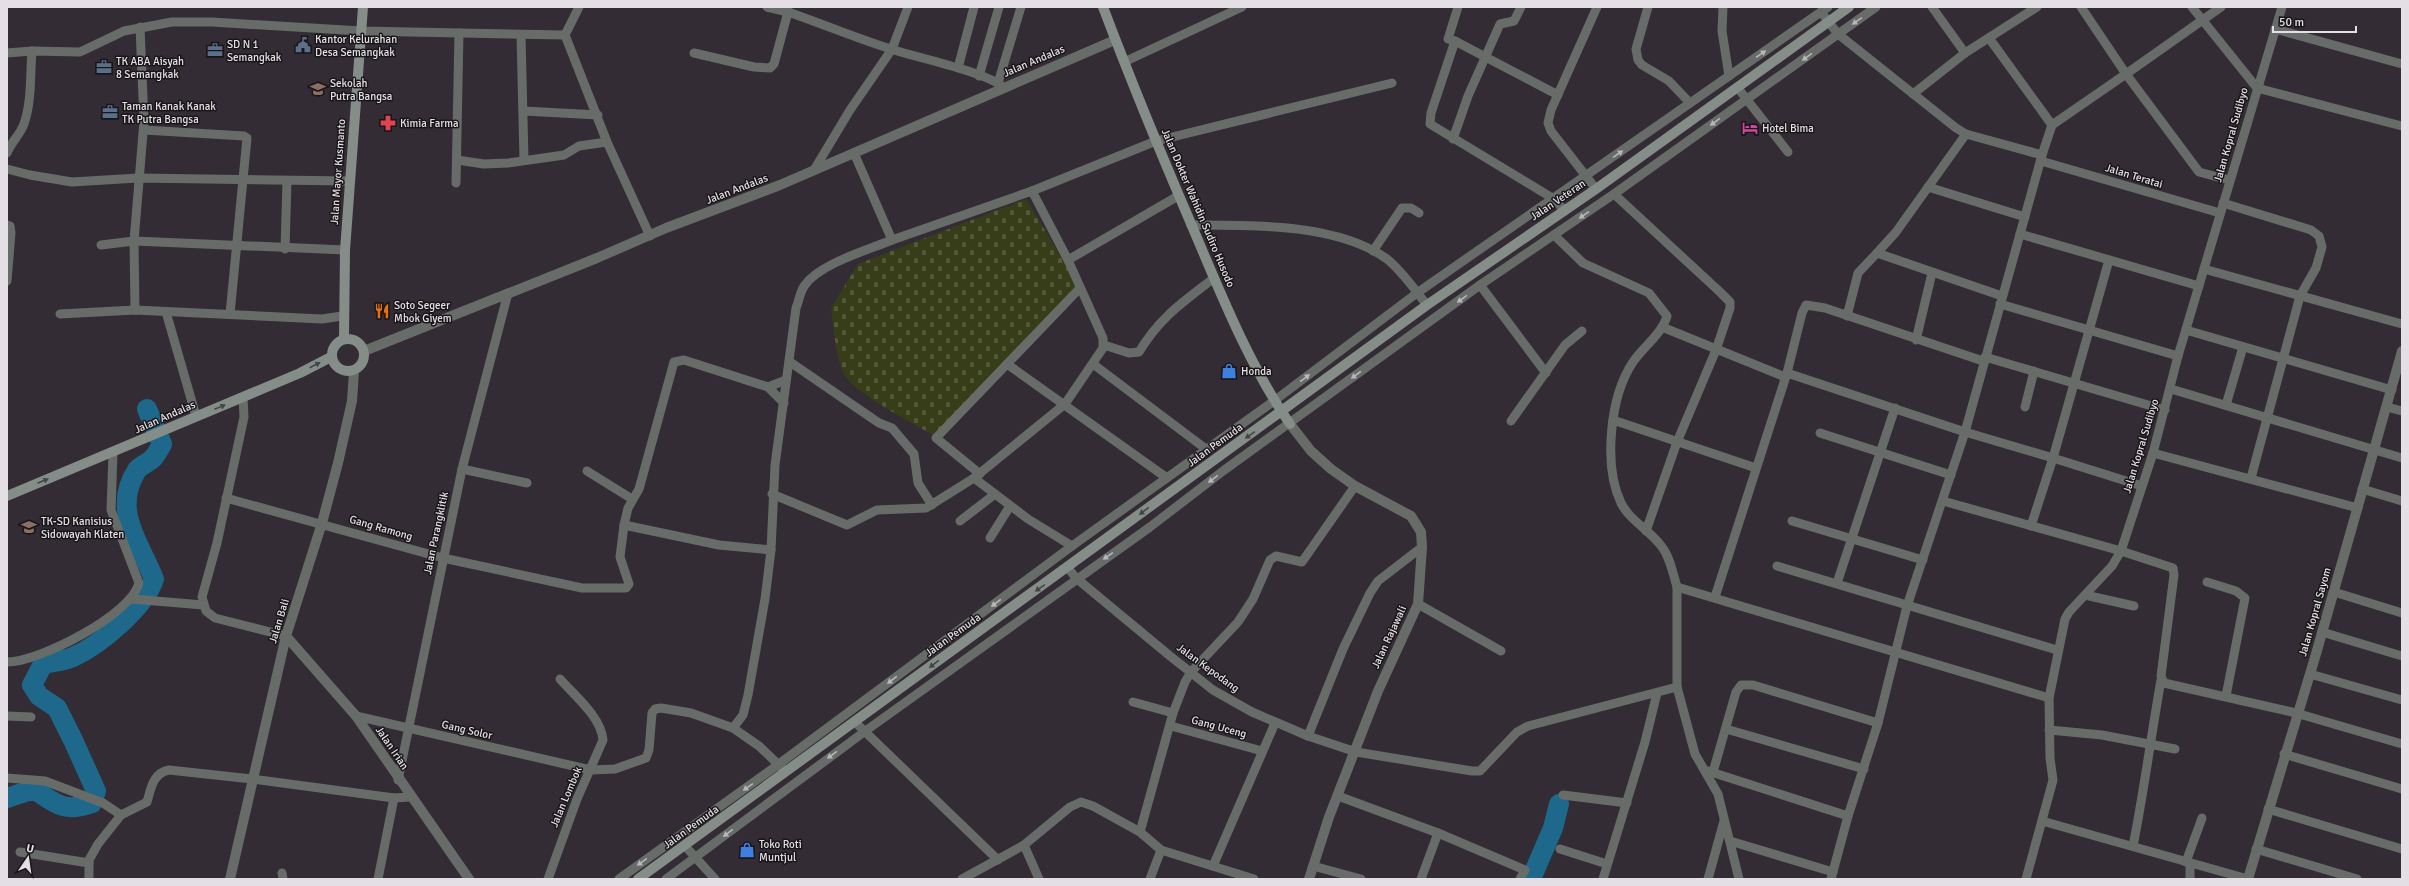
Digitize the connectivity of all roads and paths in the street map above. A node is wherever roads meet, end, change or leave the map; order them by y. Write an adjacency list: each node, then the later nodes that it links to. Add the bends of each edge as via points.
1 (363, 7): 29 (main road, Jalan Mayor Kusmanto)
2 (580, 7): 33 (street)
3 (767, 7): 23 (street)
4 (908, 7): 37 (street)
5 (974, 7): 45 (street)
6 (999, 7): 47 (street)
7 (1021, 7): 50 (street)
8 (1103, 7): 35 (main road, Jalan Dokter Wahidin Sudiro Husodo)
9 (1242, 7): 43 (street)
10 (1458, 7): 36 (street, via 1448,38)
11 (1521, 7): 42 (street, via 1514,21 1500,24)
12 (1597, 7): 54 (street)
13 (1648, 7): 56 (street, via 1636,49 1638,60 1669,81)
14 (1723, 7): 48 (street, via 1722,30)
15 (1849, 7): 26 (main road, Jalan Veteran)
16 (1876, 7): 31 (street, one-way to 31)
17 (1932, 7): 41 (street)
18 (2037, 7): 34 (street)
19 (2081, 7): 46 (street)
20 (2192, 7): 25 (street)
21 (2221, 7): 25 (street)
22 (2282, 7): 28 (street, Jalan Kopral Sudibyo)
23 (788, 9): 37 (street); 40 (street, via 774,64 770,68 754,67)
24 (1825, 10): 26 (street); 48 (street, one-way to 24)
25 (2201, 20): 46 (street); 52 (street)
26 (1828, 22): 31 (street); 51 (main road, Jalan Veteran)
27 (140, 27): 29 (street, via 172,22 212,22); 38 (street, via 124,31 80,52); 61 (street)
28 (2275, 29): 44 (street); 52 (street, Jalan Kopral Sudibyo)
29 (361, 31): 30 (street); 79 (main road, Jalan Mayor Kusmanto)
30 (459, 33): 32 (street); 70 (street)
31 (1838, 34): 53 (street); 55 (street, one-way to 55)
32 (521, 35): 33 (street); 57 (street)
33 (565, 35): 58 (street)
34 (1989, 38): 41 (street); 59 (street)
35 (1115, 40): 43 (main road, Jalan Dokter Wahidin Sudiro Husodo); 50 (street, Jalan Andalas)
36 (1455, 41): 42 (street); 63 (street, via 1429,120 1434,128)
37 (892, 49): 45 (street); 73 (street, via 850,110)
38 (32, 51): 39 (street); 67 (street, via 28,108 22,129)
39 (7, 53)
40 (694, 53)
41 (1965, 53): 53 (street)
42 (1485, 57): 54 (street); 63 (street)
43 (1124, 62): 64 (main road, Jalan Dokter Wahidin Sudiro Husodo)
44 (2402, 64)
45 (958, 68): 47 (street)
46 (2126, 74): 59 (street); 77 (street, via 2199,172)
47 (978, 76): 50 (street)
48 (1729, 76): 56 (street)
49 (1392, 83): 64 (street)
50 (1000, 85): 68 (street, Jalan Andalas)
51 (1737, 87): 55 (street); 82 (main road, Jalan Veteran)
52 (2257, 88): 60 (street); 77 (street, Jalan Kopral Sudibyo)
53 (1913, 94): 62 (street)
54 (1558, 95): 74 (street, via 1548,123 1551,131)
55 (1747, 100): 66 (street); 84 (street, one-way to 84)
56 (1690, 103): 74 (street, one-way to 56)
57 (524, 111): 58 (street); 71 (street)
58 (598, 115): 65 (street)
59 (2052, 125): 69 (street)
60 (2402, 126)
61 (144, 130): 75 (street); 76 (street, via 246,136 248,143)
62 (1966, 134): 69 (street, Jalan Teratai); 81 (street)
63 (1453, 139): 86 (street)
64 (1156, 141): 83 (street); 85 (main road, Jalan Dokter Wahidin Sudiro Husodo)
65 (607, 142): 71 (street, via 579,146 564,155); 96 (street)
66 (1788, 152)
67 (7, 153)
68 (854, 153): 73 (street, Jalan Andalas); 97 (street)
69 (2041, 158): 90 (street, Jalan Teratai); 91 (street)
70 (457, 160): 71 (street, via 484,164); 80 (street)
71 (524, 160)
72 (7, 169): 75 (street, via 72,182)
73 (814, 170): 96 (street, Jalan Andalas)
74 (1586, 177): 82 (street); 86 (street)
75 (138, 178): 76 (street); 98 (street)
76 (243, 178): 78 (street); 100 (street)
77 (2229, 180): 87 (street, Jalan Kopral Sudibyo)
78 (287, 181): 79 (street); 101 (street)
79 (350, 181): 102 (main road, Jalan Mayor Kusmanto)
80 (456, 183)
81 (1928, 187): 91 (street); 104 (street, via 1896,232)
82 (1596, 189): 88 (main road, Jalan Veteran)
83 (1032, 191): 97 (street); 105 (street)
84 (1614, 194): 95 (street, one-way to 95); 134 (street, via 1730,302)
85 (1178, 196): 93 (main road, Jalan Dokter Wahidin Sudiro Husodo); 105 (street)
86 (1554, 199): 88 (street); 115 (street)
87 (2223, 202): 90 (street, Jalan Kopral Sudibyo); 116 (street, via 2311,230 2319,236 2322,247 2316,268)
88 (1565, 211): 118 (main road, Jalan Veteran)
89 (1419, 212): 103 (street, via 1411,208 1402,208)
90 (2220, 213): 107 (street, Jalan Kopral Sudibyo)
91 (2025, 217): 94 (street)
92 (7, 225): 110 (street, via 11,229)
93 (1191, 225): 103 (street, via 1258,225 1333,235); 109 (main road, Jalan Dokter Wahidin Sudiro Husodo)
94 (2020, 234): 106 (street); 117 (street)
95 (1554, 235): 111 (street); 126 (street, via 1583,263 1649,293 1666,312 1667,316)
96 (650, 236): 114 (street, Jalan Andalas)
97 (892, 240): 141 (street, via 830,267 813,276 804,286 796,308)
98 (134, 241): 99 (street); 100 (street); 119 (street)
99 (101, 245)
100 (235, 246): 101 (street); 122 (street)
101 (285, 249): 102 (street)
102 (345, 250): 123 (main road, Jalan Mayor Kusmanto)
103 (1373, 251): 115 (street, via 1388,261)
104 (1877, 253): 108 (street); 124 (street, via 1858,274)
105 (1068, 260): 113 (street)
106 (2108, 260): 112 (street); 127 (street)
107 (2204, 269): 112 (street, Jalan Kopral Sudibyo); 116 (street)
108 (1932, 274): 117 (street); 131 (street)
109 (1214, 278): 132 (street, via 1163,318 1152,330 1139,352 1129,353); 154 (main road, Jalan Dokter Wahidin Sudiro Husodo)
110 (7, 281)
111 (1480, 285): 146 (street); 168 (street, one-way to 168)
112 (2199, 286): 128 (street, Jalan Kopral Sudibyo)
113 (1080, 288): 132 (street); 142 (street)
114 (508, 293): 135 (street, Jalan Andalas); 180 (street, Jalan Parangklitik)
115 (1417, 293): 118 (street); 154 (street, one-way to 115)
116 (2300, 296): 125 (street); 139 (street)
117 (2001, 300): 127 (street); 140 (street)
118 (1427, 305): 163 (main road, Jalan Veteran)
119 (135, 310): 120 (street); 121 (street)
120 (166, 312): 122 (street); 164 (street)
121 (60, 314)
122 (230, 314): 123 (street, via 322,319)
123 (342, 316): 130 (main road, Jalan Mayor Kusmanto)
124 (1847, 316): 131 (street); 147 (street, via 1806,305)
125 (2402, 324)
126 (1662, 326): 134 (street); 166 (street, via 1628,369)
127 (2090, 330): 137 (street); 149 (street)
128 (2186, 330): 133 (street); 137 (street, Jalan Kopral Sudibyo)
129 (1582, 331): 146 (street, via 1564,345)
130 (344, 339): 135 (main road, via 354,340); 138 (main road, via 334,346)
131 (1916, 340): 140 (street)
132 (1104, 345): 143 (street)
133 (2243, 347): 139 (street); 157 (street)
134 (1716, 350): 147 (street); 171 (street)
135 (364, 351): 144 (main road, via 361,365)
136 (2402, 351): 152 (street, Jalan Kopral Sayom)
137 (2178, 356): 151 (street, Jalan Kopral Sudibyo)
138 (331, 357): 144 (main road, via 339,369); 153 (main road, Jalan Andalas, one-way to 138)
139 (2283, 358): 152 (street); 165 (street)
140 (1984, 359): 145 (street); 169 (street)
141 (790, 362): 148 (street); 197 (street, via 873,419 892,428 914,454 918,483)
142 (1007, 364): 156 (street); 183 (street, via 936,438)
143 (1093, 364): 156 (street); 172 (street)
144 (354, 371): 202 (street, Jalan Bali, via 352,400)
145 (2034, 371): 149 (street); 158 (street)
146 (1546, 373): 167 (street)
147 (1786, 375): 160 (street); 179 (street)
148 (786, 380): 150 (street); 155 (street)
149 (2076, 383): 161 (street); 177 (street)
150 (768, 387): 155 (street); 194 (street, via 684,360 674,362 639,489)
151 (2171, 389): 157 (street); 161 (street, Jalan Kopral Sudibyo)
152 (2392, 390): 159 (street, Jalan Kopral Sayom)
153 (243, 397): 164 (main road, Jalan Andalas, one-way to 153); 193 (street, via 244,417)
154 (1274, 401): 163 (main road, Jalan Dokter Wahidin Sudiro Husodo); 172 (street)
155 (784, 403): 190 (street)
156 (1065, 404): 183 (street); 184 (street)
157 (2226, 405): 165 (street)
158 (2025, 407)
159 (2387, 407): 162 (street); 173 (street, Jalan Kopral Sayom)
160 (1895, 408): 169 (street); 175 (street)
161 (2165, 410): 176 (street, Jalan Kopral Sudibyo)
162 (2402, 411)
163 (1282, 412): 168 (main road, Jalan Rajawali); 215 (main road, Jalan Pemuda, one-way to 215)
164 (196, 416): 174 (main road, Jalan Andalas)
165 (2267, 417): 173 (street); 185 (street)
166 (1613, 420): 171 (street); 205 (street, via 1611,451 1614,482 1627,513)
167 (1511, 421)
168 (1290, 424): 187 (street, Jalan Rajawali, via 1311,451); 216 (street, one-way to 216)
169 (1965, 432): 177 (street); 182 (street)
170 (1820, 433): 175 (street)
171 (1677, 442): 179 (street); 205 (street)
172 (1206, 449): 184 (street)
173 (2374, 450): 178 (street); 189 (street, Jalan Kopral Sayom)
174 (113, 453): 192 (main road, Jalan Andalas, one-way to 174); 223 (street, via 110,510 139,583)
175 (1881, 453): 182 (street); 207 (street)
176 (2153, 453): 185 (street); 188 (street, Jalan Kopral Sudibyo)
177 (2053, 458): 188 (street); 204 (street)
178 (2402, 458)
179 (1756, 468): 222 (street)
180 (462, 470): 186 (street); 212 (street, Jalan Parangklitik)
181 (587, 471): 194 (street)
182 (1951, 475): 195 (street)
183 (977, 476): 191 (street); 197 (street)
184 (1167, 478): 208 (street)
185 (2250, 478): 199 (street)
186 (527, 483)
187 (1355, 486): 209 (street, Jalan Rajawali, via 1411,516 1421,532); 236 (street, via 1302,562 1276,556 1270,560 1253,599 1238,622)
188 (2142, 486): 211 (street, Jalan Kopral Sudibyo)
189 (2362, 489): 196 (street); 199 (street, Jalan Kopral Sayom)
190 (772, 494): 197 (street, via 847,525 877,510 926,508); 210 (street)
191 (995, 494): 198 (street); 200 (street)
192 (7, 496)
193 (226, 498): 202 (street, Gang Ramong); 225 (street, via 202,597)
194 (632, 500): 203 (street)
195 (1943, 501): 204 (street); 213 (street)
196 (2402, 501)
197 (932, 505)
198 (1010, 506): 206 (street); 208 (street)
199 (2358, 508): 220 (street, Jalan Kopral Sayom)
200 (960, 521)
201 (1792, 521): 207 (street)
202 (322, 523): 212 (street, Gang Ramong); 230 (street, Jalan Bali)
203 (624, 525): 210 (street, via 719,545); 212 (street, Gang Ramong, via 620,557 628,584 626,588 582,588)
204 (2031, 526): 211 (street)
205 (1646, 531): 219 (street, via 1662,547)
206 (990, 538)
207 (1852, 539): 213 (street); 218 (street)
208 (1072, 546): 267 (street, one-way to 267)
209 (1422, 547): 224 (street, Jalan Rajawali); 260 (street, via 1378,581 1370,593 1343,649)
210 (771, 550): 256 (street, via 748,695 742,715)
211 (2121, 551): 221 (street, Jalan Kopral Sudibyo, via 2112,566); 239 (street, via 2166,565 2175,571)
212 (443, 558): 255 (street, Jalan Parangklitik)
213 (1923, 560): 226 (street)
214 (1777, 566): 218 (street)
215 (1068, 568): 216 (street, Jalan Kepodang); 251 (main road, Jalan Pemuda, one-way to 251, via 940,659)
216 (1076, 578): 236 (street, Jalan Kepodang); 259 (street)
217 (2207, 582): 242 (street, via 2236,591 2245,598)
218 (1837, 584): 226 (street)
219 (1677, 586): 222 (street); 240 (street)
220 (2334, 592): 228 (street); 229 (street, Jalan Kopral Sayom)
221 (2085, 595): 227 (street); 231 (street, Jalan Kopral Sudibyo, via 2065,619)
222 (1715, 597): 233 (street)
223 (134, 599): 225 (street); 235 (street, via 77,638 16,662)
224 (1418, 604): 232 (street); 265 (street, Jalan Rajawali, via 1378,691)
225 (203, 605): 230 (street, via 206,612 215,618)
226 (1908, 606): 231 (street); 233 (street)
227 (2134, 606)
228 (2402, 613)
229 (2322, 632): 234 (street); 237 (street, Jalan Kopral Sayom)
230 (286, 636): 249 (street, Jalan Irian); 273 (street, Jalan Bali)
231 (2057, 650): 243 (street, Jalan Kopral Sudibyo)
232 (1501, 651)
233 (1896, 652): 243 (street); 253 (street)
234 (2402, 656)
235 (7, 662)
236 (1191, 672): 246 (street); 252 (street, Jalan Kepodang, via 1229,700)
237 (2310, 674): 244 (street); 247 (street, Jalan Kopral Sayom)
238 (560, 679): 268 (street, Jalan Lombok, via 598,725 603,736 603,744)
239 (2161, 680): 242 (street, via 2169,685); 261 (street)
240 (1677, 687): 241 (street, Jalan Kepodang); 270 (street, via 1696,754)
241 (1657, 694): 265 (street, Jalan Kepodang, via 1528,726 1517,732 1480,770 1472,772); 280 (street)
242 (2226, 696): 247 (street)
243 (2049, 698): 258 (street, Jalan Kopral Sudibyo)
244 (2402, 700)
245 (1133, 702): 246 (street)
246 (1173, 713): 254 (street)
247 (2296, 713): 262 (street); 266 (street, Jalan Kopral Sayom)
248 (7, 716): 250 (street)
249 (356, 716): 255 (street, Gang Solor); 274 (street, Jalan Irian)
250 (31, 717)
251 (856, 723): 259 (street); 271 (main road, Jalan Pemuda)
252 (1275, 723): 260 (street, Jalan Kepodang); 264 (street)
253 (1878, 723): 257 (street, via 1746,684 1738,688); 269 (street)
254 (1170, 726): 264 (street, Gang Uceng); 287 (street)
255 (408, 728): 268 (street, Gang Solor); 274 (street, Jalan Parangklitik)
256 (733, 728): 267 (street); 268 (street, Gang Solor, via 691,713 655,709 652,713 646,758 615,769)
257 (1726, 729): 269 (street); 270 (street)
258 (2049, 730): 261 (street, via 2102,735); 285 (street, Jalan Kopral Sudibyo, via 2053,780)
259 (864, 732): 298 (street, one-way to 298); 299 (street)
260 (1308, 736): 265 (street, Jalan Kepodang)
261 (2150, 744): 263 (street); 292 (street, via 2148,772)
262 (2402, 744)
263 (2174, 749)
264 (1262, 751): 303 (street)
265 (1356, 752): 277 (street, Jalan Rajawali)
266 (2284, 754): 275 (street); 281 (street, Jalan Kopral Sayom)
267 (779, 764): 271 (street); 311 (street, one-way to 311)
268 (588, 769): 310 (street, Jalan Lombok)
269 (1864, 769): 283 (street)
270 (1709, 771): 283 (street); 286 (street, via 1718,794)
271 (785, 773): 291 (main road, Jalan Pemuda)
272 (7, 778): 282 (street, via 45,780 103,803)
273 (252, 779): 279 (street); 282 (street, via 161,771 155,777 147,802); 307 (street, Jalan Bali)
274 (398, 780): 278 (street, Jalan Irian)
275 (2402, 789)
276 (1563, 795): 280 (street)
277 (1338, 796): 288 (street); 304 (street, Jalan Rajawali)
278 (410, 797): 279 (street); 309 (street, Jalan Irian)
279 (394, 798): 308 (street)
280 (1627, 803): 302 (street)
281 (2268, 808): 294 (street, Jalan Kopral Sayom); 295 (street)
282 (121, 815): 301 (street, via 98,844)
283 (1848, 816): 305 (street)
284 (2202, 818): 300 (street)
285 (2042, 820): 292 (street); 326 (street, Jalan Kopral Sudibyo)
286 (1724, 821): 289 (street); 324 (street)
287 (1140, 832): 290 (street, via 1086,803 1076,803); 296 (street)
288 (1438, 833): 321 (street); 322 (street, via 1525,870)
289 (1730, 841): 305 (street); 325 (street)
290 (1024, 845): 299 (street); 316 (street)
291 (685, 846): 298 (street); 312 (main road, Jalan Pemuda)
292 (2133, 846): 300 (street)
293 (1560, 849): 302 (street)
294 (2256, 849): 328 (street, Jalan Kopral Sayom); 329 (street)
295 (2402, 849)
296 (1161, 850): 303 (street); 317 (street)
297 (20, 852): 301 (street)
298 (695, 858): 313 (street); 314 (street)
299 (998, 860): 315 (street)
300 (2188, 862): 327 (street); 328 (street)
301 (89, 863): 306 (street)
302 (1607, 864): 323 (street)
303 (1214, 866): 318 (street)
304 (1313, 866): 319 (street, Jalan Rajawali); 320 (street)
305 (1832, 875)
306 (89, 879)
307 (230, 879)
308 (378, 879)
309 (469, 879)
310 (548, 879)
311 (619, 879)
312 (640, 879)
313 (666, 879)
314 (714, 879)
315 (962, 879)
316 (1039, 879)
317 (1150, 879)
318 (1254, 879)
319 (1309, 879)
320 (1361, 879)
321 (1421, 879)
322 (1520, 879)
323 (1603, 879)
324 (1708, 879)
325 (1739, 879)
326 (2026, 879)
327 (2190, 879)
328 (2248, 879)
329 (2357, 879)

